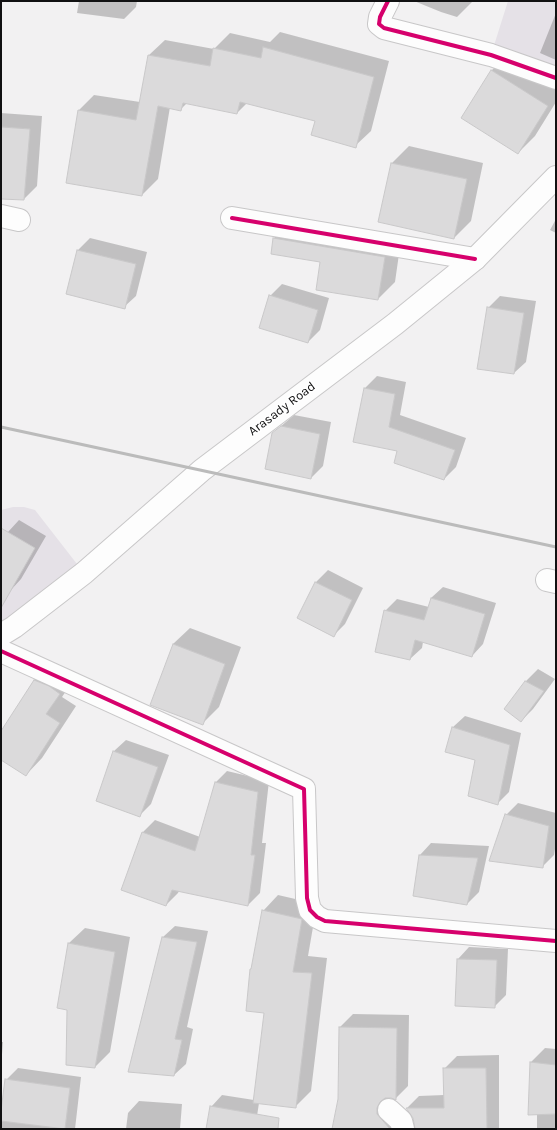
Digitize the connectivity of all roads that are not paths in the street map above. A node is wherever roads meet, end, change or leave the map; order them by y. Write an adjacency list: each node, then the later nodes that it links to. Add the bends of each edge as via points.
1 (388, 1): 2 (street, via 380,17 380,24 384,28 491,55)
2 (556, 78)
3 (556, 177): 5 (street, Arasady Road)
4 (232, 218): 5 (street)
5 (475, 259): 6 (street, Arasady Road, via 202,470 84,573)
6 (5, 628)
7 (1, 651): 8 (street, via 304,789 307,898 310,910 317,917 325,921)
8 (556, 941)
9 (389, 1110): 10 (street, via 401,1121)
10 (403, 1129)

